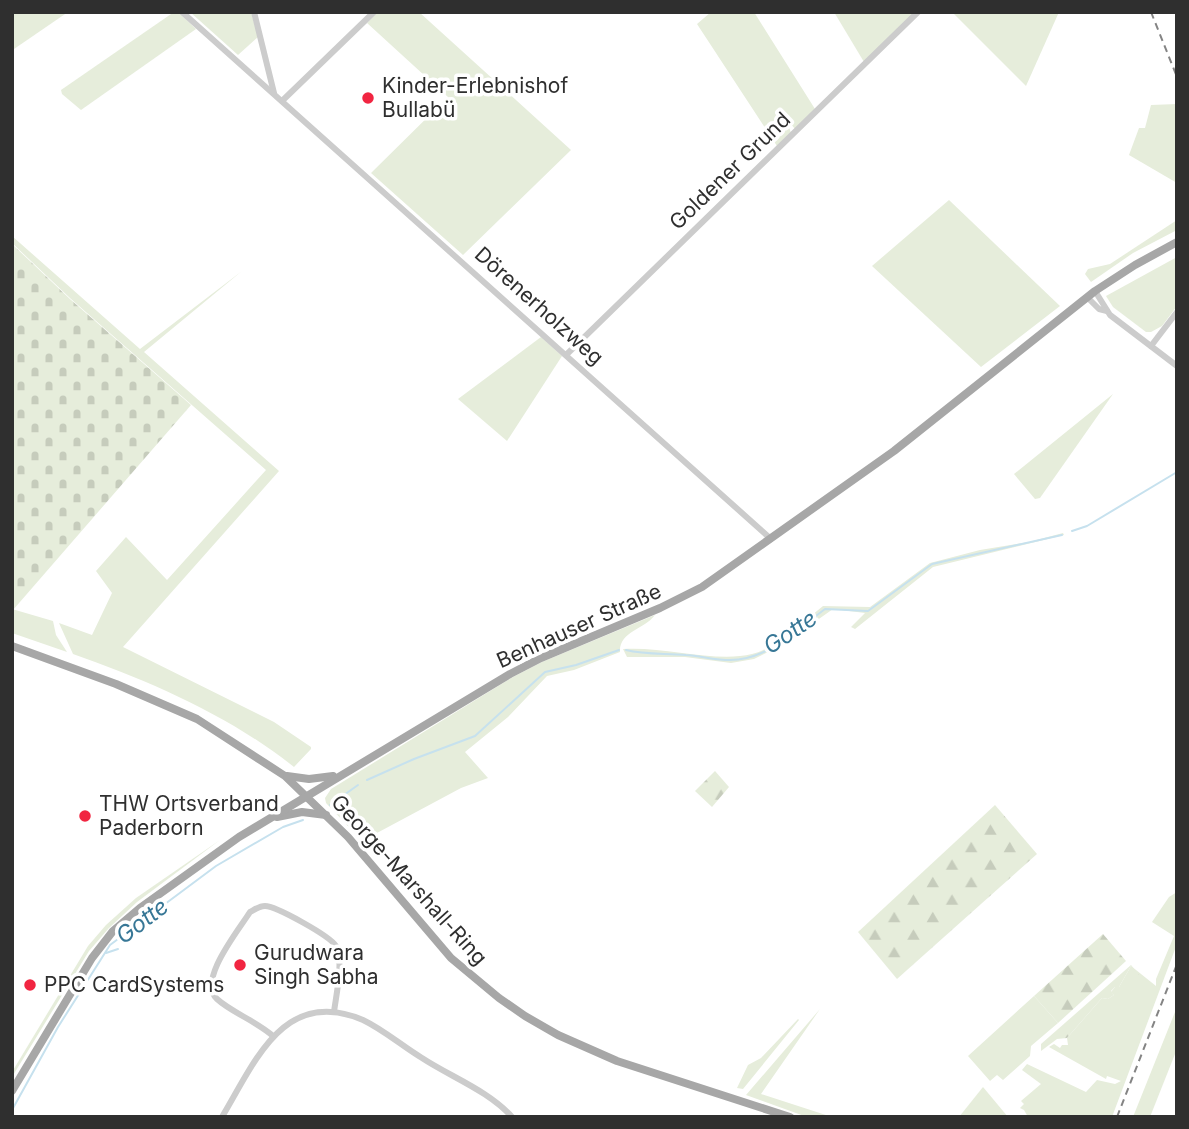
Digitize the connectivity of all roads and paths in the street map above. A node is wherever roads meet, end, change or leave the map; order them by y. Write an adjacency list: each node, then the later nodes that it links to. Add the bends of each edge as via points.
1 (182, 12): 5 (street, Dörenerholzweg)
2 (254, 12): 5 (street)
3 (374, 12): 6 (street)
4 (918, 12): 13 (street, Goldener Grund)
5 (274, 93): 6 (street, Dörenerholzweg)
6 (282, 101): 13 (street, Dörenerholzweg)
7 (1177, 242): 8 (main road, Benhauser Straße)
8 (1096, 291): 9 (main road, Benhauser Straße); 10 (street)
9 (1087, 298): 10 (street); 15 (main road, Benhauser Straße, via 915,435)
10 (1107, 311): 12 (street)
11 (1177, 312): 12 (street)
12 (1151, 346): 14 (street)
13 (567, 354): 15 (street, Dörenerholzweg)
14 (1177, 366)
15 (771, 539): 17 (main road, Benhauser Straße, via 685,596 541,658)
16 (12, 646): 18 (main road, George-Marshall-Ring, via 197,719)
17 (343, 774): 18 (main road, via 315,779); 19 (main road, Benhauser Straße)
18 (285, 776): 19 (main road, George-Marshall-Ring)
19 (307, 795): 20 (main road, George-Marshall-Ring); 21 (main road, Benhauser Straße)
20 (327, 815): 21 (main road, via 302,812); 27 (main road, George-Marshall-Ring, via 451,958 499,998 547,1029 592,1050)
21 (271, 818): 24 (main road, Benhauser Straße, via 177,880 113,931)
22 (334, 1012): 23 (street, via 294,1019); 23 (street, via 337,947 274,908 263,906 250,912 212,975 211,990 217,999); 26 (street, via 375,1027)
23 (273, 1036): 25 (street)
24 (12, 1091)
25 (222, 1117)
26 (512, 1117)
27 (790, 1117)

